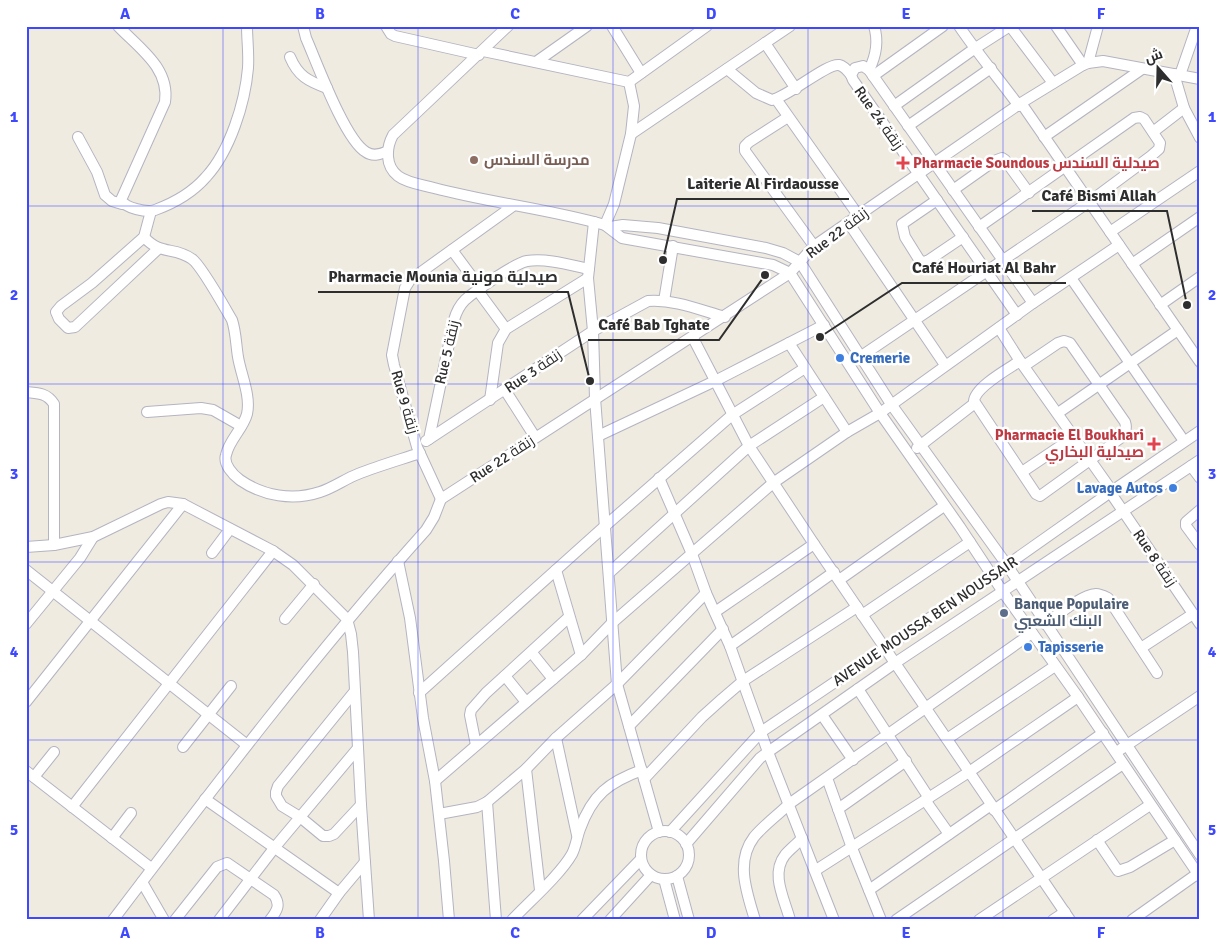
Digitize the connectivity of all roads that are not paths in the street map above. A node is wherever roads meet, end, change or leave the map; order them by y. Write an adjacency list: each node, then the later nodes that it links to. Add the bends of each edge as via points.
1 (118, 26): 55 (street, via 158,68 166,89 165,102 121,196)
2 (247, 26): 57 (street, via 245,90 222,154 206,178 190,192)
3 (303, 26): 33 (street)
4 (386, 26): 19 (street, via 395,36)
5 (508, 26): 19 (street)
6 (587, 26): 21 (street)
7 (612, 26): 26 (street)
8 (707, 26): 26 (street)
9 (790, 26): 17 (street)
10 (874, 26): 27 (street, via 876,50)
11 (943, 26): 27 (street)
12 (959, 26): 18 (street)
13 (1010, 26): 18 (street); 32 (street)
14 (1056, 26): 22 (street)
15 (1098, 26): 22 (street)
16 (1198, 29): 29 (street)
17 (765, 44): 24 (street); 34 (street)
18 (974, 49): 23 (street); 37 (street)
19 (481, 53): 21 (street); 46 (street, via 393,135)
20 (290, 57): 33 (street, via 305,79)
21 (536, 62): 31 (street)
22 (1086, 64): 25 (street, via 1102,62); 32 (street, Rue 22 زنقة)
23 (991, 68): 36 (street); 40 (street)
24 (727, 69): 35 (street, via 762,97); 42 (street)
25 (1142, 69): 29 (street); 44 (street)
26 (641, 73): 31 (street)
27 (871, 73): 28 (street, Rue 24 زنقة, via 859,66); 37 (street, Rue 24 زنقة)
28 (852, 75): 34 (street, via 842,66 832,66); 50 (street, Rue 24 زنقة)
29 (1177, 75): 30 (street); 38 (street)
30 (1200, 79)
31 (629, 82): 42 (street, via 634,106)
32 (1053, 83): 36 (street, Rue 22 زنقة)
33 (328, 88): 46 (street, via 342,120 360,147 366,153)
34 (796, 89): 35 (street)
35 (776, 99): 39 (street)
36 (1020, 104): 44 (street); 47 (street, Rue 22 زنقة)
37 (894, 106): 40 (street, Rue 24 زنقة)
38 (1184, 108): 41 (street); 45 (street)
39 (788, 117): 58 (street); 69 (street, via 749,142 744,151)
40 (908, 126): 47 (street, Rue 24 زنقة)
41 (1153, 132): 48 (street, via 1144,119 1134,118); 54 (street, via 1160,143 1159,149)
42 (632, 134): 62 (street)
43 (78, 137): 55 (street, via 105,195)
44 (1044, 137): 48 (street)
45 (1200, 138)
46 (388, 151): 56 (street, via 390,166 400,178)
47 (935, 164): 50 (street, Rue 22 زنقة); 51 (street, Rue 24 زنقة)
48 (1066, 168): 52 (street); 54 (street)
49 (1200, 172): 64 (street)
50 (919, 174): 53 (street, Rue 24 زنقة); 58 (street, Rue 22 زنقة)
51 (953, 190): 52 (street, via 999,158 1005,160); 63 (street, Rue 24 زنقة)
52 (1029, 193): 63 (street)
53 (937, 200): 66 (street, Rue 24 زنقة); 66 (street, via 902,224 905,237 920,261 926,262)
54 (1089, 202): 64 (street); 72 (street)
55 (122, 204): 57 (street)
56 (514, 206): 60 (street); 71 (street, Rue 9 زنقة)
57 (151, 211): 65 (street)
58 (858, 215): 61 (street, Rue 22 زنقة)
59 (1200, 217): 74 (street)
60 (594, 222): 62 (street); 77 (street)
61 (848, 222): 69 (street, Rue 22 زنقة); 86 (street)
62 (608, 226): 68 (street, via 622,238); 73 (street, via 658,228 766,248)
63 (979, 227): 72 (street, Rue 24 زنقة)
64 (1110, 232): 67 (street)
65 (144, 237): 70 (street); 70 (street, via 58,309 56,315 68,328 75,327)
66 (963, 237): 75 (street, Rue 24 زنقة)
67 (1119, 245): 74 (street); 79 (street)
68 (673, 246): 76 (street, via 773,265); 81 (street)
69 (814, 246): 73 (street, Rue 22 زنقة)
70 (158, 249): 113 (street, via 182,253 196,262 232,320 248,404)
71 (452, 250): 80 (street); 123 (street, Rue 9 زنقة, via 410,280 405,288 392,355)
72 (1002, 259): 75 (street); 82 (street, Rue 24 زنقة)
73 (800, 262): 76 (street, Rue 22 زنقة); 94 (street)
74 (1132, 264): 83 (street)
75 (986, 270): 84 (street, Rue 24 زنقة); 86 (street)
76 (790, 273): 85 (street, Rue 22 زنقة); 87 (street)
77 (588, 274): 80 (street, Rue 5 زنقة, via 541,261 528,261 515,265); 89 (street); 91 (street)
78 (1200, 277): 83 (street)
79 (1072, 278): 82 (street); 95 (street)
80 (479, 290): 89 (street); 119 (street, Rue 5 زنقة, via 457,310)
81 (664, 301): 85 (street, Rue 3 زنقة); 91 (street, Rue 3 زنقة, via 643,303)
82 (1033, 303): 84 (street)
83 (1160, 305): 90 (street)
84 (1017, 314): 88 (street)
85 (725, 317): 92 (street, Rue 22 زنقة)
86 (914, 319): 94 (street); 98 (street)
87 (824, 325): 93 (street); 110 (street)
88 (999, 328): 97 (street, Rue 8 زنقة); 98 (street)
89 (506, 329): 106 (street, via 498,343)
90 (1178, 330): 95 (street); 96 (street)
91 (593, 332): 102 (street, Rue 3 زنقة); 105 (street)
92 (693, 338): 100 (street); 105 (street, Rue 22 زنقة)
93 (789, 343): 99 (street); 100 (street)
94 (860, 357): 108 (street)
95 (1130, 362): 101 (street); 120 (street)
96 (1200, 362)
97 (1022, 364): 101 (street, via 1064,341 1075,349); 107 (street, via 982,387 975,394); 111 (street, Rue 8 زنقة)
98 (945, 365): 108 (street)
99 (804, 368): 104 (street); 112 (street)
100 (715, 382): 112 (street); 116 (street)
101 (1099, 384): 111 (street); 125 (street, via 1127,427 1122,437)
102 (505, 390): 106 (street, Rue 3 زنقة); 117 (street)
103 (26, 392): 143 (street, via 44,394 54,404)
104 (824, 397): 115 (street); 121 (street)
105 (595, 398): 116 (street); 117 (street, Rue 22 زنقة)
106 (490, 400): 119 (street, Rue 3 زنقة)
107 (974, 402): 122 (street); 127 (street)
108 (891, 404): 110 (street); 122 (street)
109 (147, 412): 113 (street, via 201,408 214,410)
110 (880, 413): 115 (street); 124 (street)
111 (1058, 413): 118 (street, Rue 8 زنقة)
112 (732, 415): 121 (street); 128 (street)
113 (241, 426): 123 (street, via 225,456 226,464 237,478 268,494 286,496 320,492)
114 (1200, 431): 120 (street, AVENUE MOUSSA BEN NOUSSAIR)
115 (847, 432): 130 (street)
116 (598, 436): 138 (street)
117 (535, 437): 132 (street, Rue 22 زنقة)
118 (1074, 437): 125 (street, Rue 8 زنقة); 127 (street)
119 (429, 439): 123 (street)
120 (1184, 441): 131 (street, AVENUE MOUSSA BEN NOUSSAIR)
121 (749, 446): 130 (street); 137 (street)
122 (920, 446): 124 (street); 150 (street)
123 (418, 450): 132 (street, Rue 9 زنقة)
124 (908, 454): 134 (street)
125 (1090, 460): 127 (street, via 1040,496); 131 (street, Rue 8 زنقة)
126 (1195, 463): 129 (street); 136 (street, AVENUE MOUSSA BEN NOUSSAIR)
127 (1022, 472)
128 (660, 478): 137 (street); 138 (street)
129 (1200, 478)
130 (773, 483): 142 (street); 148 (street)
131 (1111, 491): 136 (street, Rue 8 زنقة); 150 (street, AVENUE MOUSSA BEN NOUSSAIR)
132 (441, 499): 149 (street, via 426,530)
133 (183, 504): 139 (street); 140 (street, via 161,504); 167 (street)
134 (944, 506): 141 (street); 154 (street)
135 (1200, 510): 144 (street, via 1186,522)
136 (1123, 512): 156 (street, AVENUE MOUSSA BEN NOUSSAIR); 163 (street, Rue 8 زنقة)
137 (675, 514): 148 (street); 153 (street)
138 (605, 526): 152 (street); 153 (street)
139 (230, 529): 146 (street); 147 (street)
140 (94, 538): 143 (street); 158 (street)
141 (970, 542): 155 (street); 161 (street)
142 (814, 544): 154 (street); 162 (street)
143 (54, 545): 145 (street)
144 (1200, 545)
145 (26, 547)
146 (273, 550): 157 (street); 185 (street)
147 (212, 552)
148 (692, 554): 160 (street); 168 (street)
149 (398, 561): 166 (street); 190 (street)
150 (1006, 565): 155 (street, AVENUE MOUSSA BEN NOUSSAIR); 156 (street)
151 (26, 570): 158 (street)
152 (556, 570): 164 (street); 190 (street)
153 (609, 572): 168 (street)
154 (836, 576): 161 (street); 174 (street)
155 (992, 576): 159 (street); 175 (street, AVENUE MOUSSA BEN NOUSSAIR)
156 (1017, 582): 159 (street, AVENUE MOUSSA BEN NOUSSAIR); 170 (street)
157 (314, 584): 165 (street); 166 (street)
158 (53, 591): 167 (street); 169 (street)
159 (1003, 592): 173 (street); 179 (street, AVENUE MOUSSA BEN NOUSSAIR)
160 (706, 593): 162 (street); 186 (street)
161 (859, 611): 175 (street); 184 (street)
162 (715, 612): 172 (street)
163 (1193, 614): 171 (street, Rue 8 زنقة); 176 (street)
164 (570, 617): 177 (street); 178 (street)
165 (284, 619)
166 (347, 619): 189 (street); 204 (street)
167 (90, 620): 185 (street); 193 (street)
168 (612, 623): 178 (street); 186 (street)
169 (26, 624)
170 (1045, 624): 176 (street, via 1084,598 1102,595 1108,598); 207 (street)
171 (1200, 624)
172 (723, 629): 174 (street); 198 (street)
173 (1032, 634): 180 (street); 195 (street)
174 (730, 646): 184 (street)
175 (885, 648): 179 (street); 199 (street, AVENUE MOUSSA BEN NOUSSAIR)
176 (1141, 648): 181 (street)
177 (532, 653): 182 (street); 183 (street)
178 (581, 654): 183 (street)
179 (895, 663): 188 (street, AVENUE MOUSSA BEN NOUSSAIR); 195 (street)
180 (1056, 666): 192 (street); 203 (street)
181 (1157, 673)
182 (505, 676): 194 (street); 205 (street, via 471,710)
183 (553, 679): 194 (street)
184 (744, 682): 199 (street); 218 (street, via 702,717)
185 (170, 684): 196 (street); 227 (street)
186 (617, 684): 198 (street); 202 (street)
187 (231, 686): 196 (street)
188 (858, 689): 197 (street, AVENUE MOUSSA BEN NOUSSAIR); 200 (street)
189 (355, 691): 208 (street); 232 (street, via 276,792 282,806)
190 (419, 693): 220 (street)
191 (1200, 696): 207 (street)
192 (1078, 697): 201 (street); 216 (street)
193 (26, 702)
194 (526, 702): 205 (street)
195 (926, 708): 200 (street); 203 (street)
196 (208, 715): 204 (street); 206 (street)
197 (822, 715): 210 (street, AVENUE MOUSSA BEN NOUSSAIR); 212 (street)
198 (628, 726): 218 (street)
199 (761, 732): 210 (street); 234 (street, AVENUE MOUSSA BEN NOUSSAIR)
200 (889, 734): 212 (street); 213 (street)
201 (1103, 734): 211 (street); 228 (street)
202 (556, 738): 215 (street); 236 (street)
203 (947, 739): 216 (street)
204 (247, 745): 221 (street)
205 (476, 745): 220 (street)
206 (183, 746)
207 (1126, 746): 211 (street); 245 (street)
208 (358, 748): 224 (street); 232 (street)
209 (54, 752): 217 (street)
210 (768, 752): 225 (street); 242 (street, AVENUE MOUSSA BEN NOUSSAIR)
211 (1116, 753): 214 (street)
212 (852, 760): 219 (street)
213 (906, 761): 222 (street); 229 (street)
214 (1123, 764): 226 (street); 239 (street)
215 (526, 769): 223 (street); 257 (street)
216 (969, 772): 222 (street); 228 (street)
217 (30, 774): 227 (street)
218 (643, 775): 233 (street); 236 (street, via 622,777 604,790 591,805)
219 (827, 778): 225 (street); 229 (street)
220 (434, 780): 231 (street)
221 (205, 799): 243 (street); 248 (street)
222 (927, 799): 235 (street); 244 (street)
223 (487, 802): 231 (street); 271 (street)
224 (361, 804): 232 (street, via 329,836 319,833); 247 (street)
225 (789, 804): 238 (street); 277 (street, via 755,836 744,860 744,883)
226 (1150, 804): 240 (street); 241 (street)
227 (72, 807): 237 (street)
228 (992, 807): 235 (street); 239 (street)
229 (838, 809): 244 (street)
230 (131, 813): 237 (street)
231 (439, 814): 270 (street)
232 (300, 817): 243 (street)
233 (659, 832): 234 (street); 246 (street, via 643,844)
234 (670, 832): 242 (street)
235 (949, 834): 258 (street)
236 (577, 836): 257 (street, via 572,854)
237 (112, 838): 248 (street)
238 (802, 838): 250 (street); 278 (street, via 784,856 779,868 778,876)
239 (1015, 839): 255 (street); 281 (street)
240 (1097, 840): 241 (street, via 1118,871); 255 (street)
241 (1175, 840): 249 (street)
242 (686, 844): 252 (street, via 688,862)
243 (275, 848): 253 (street); 259 (street)
244 (852, 848): 250 (street); 258 (street)
245 (1200, 855)
246 (641, 859): 251 (street); 273 (street)
247 (365, 862): 259 (street); 269 (street)
248 (151, 868): 256 (street)
249 (1197, 869): 284 (street)
250 (816, 870): 279 (street)
251 (651, 875): 254 (street); 274 (street)
252 (677, 876): 254 (street); 276 (street)
253 (250, 878): 264 (street, via 227,863 222,864); 265 (street); 266 (street, via 278,900 278,908)
254 (664, 879): 275 (street)
255 (1042, 879): 261 (street); 282 (street)
256 (142, 882): 262 (street); 263 (street)
257 (540, 890): 272 (street)
258 (869, 890): 280 (street)
259 (339, 893): 260 (street)
260 (329, 906): 267 (street); 268 (street)
261 (1067, 916): 283 (street)
262 (113, 920)
263 (164, 920)
264 (175, 920)
265 (219, 920)
266 (270, 920)
267 (320, 920)
268 (330, 920)
269 (369, 920)
270 (449, 920)
271 (496, 920)
272 (512, 920)
273 (582, 920)
274 (610, 920)
275 (675, 920)
276 (688, 920)
277 (754, 920)
278 (790, 920)
279 (834, 920)
280 (881, 920)
281 (896, 920)
282 (980, 920)
283 (1053, 920)
284 (1132, 920)

